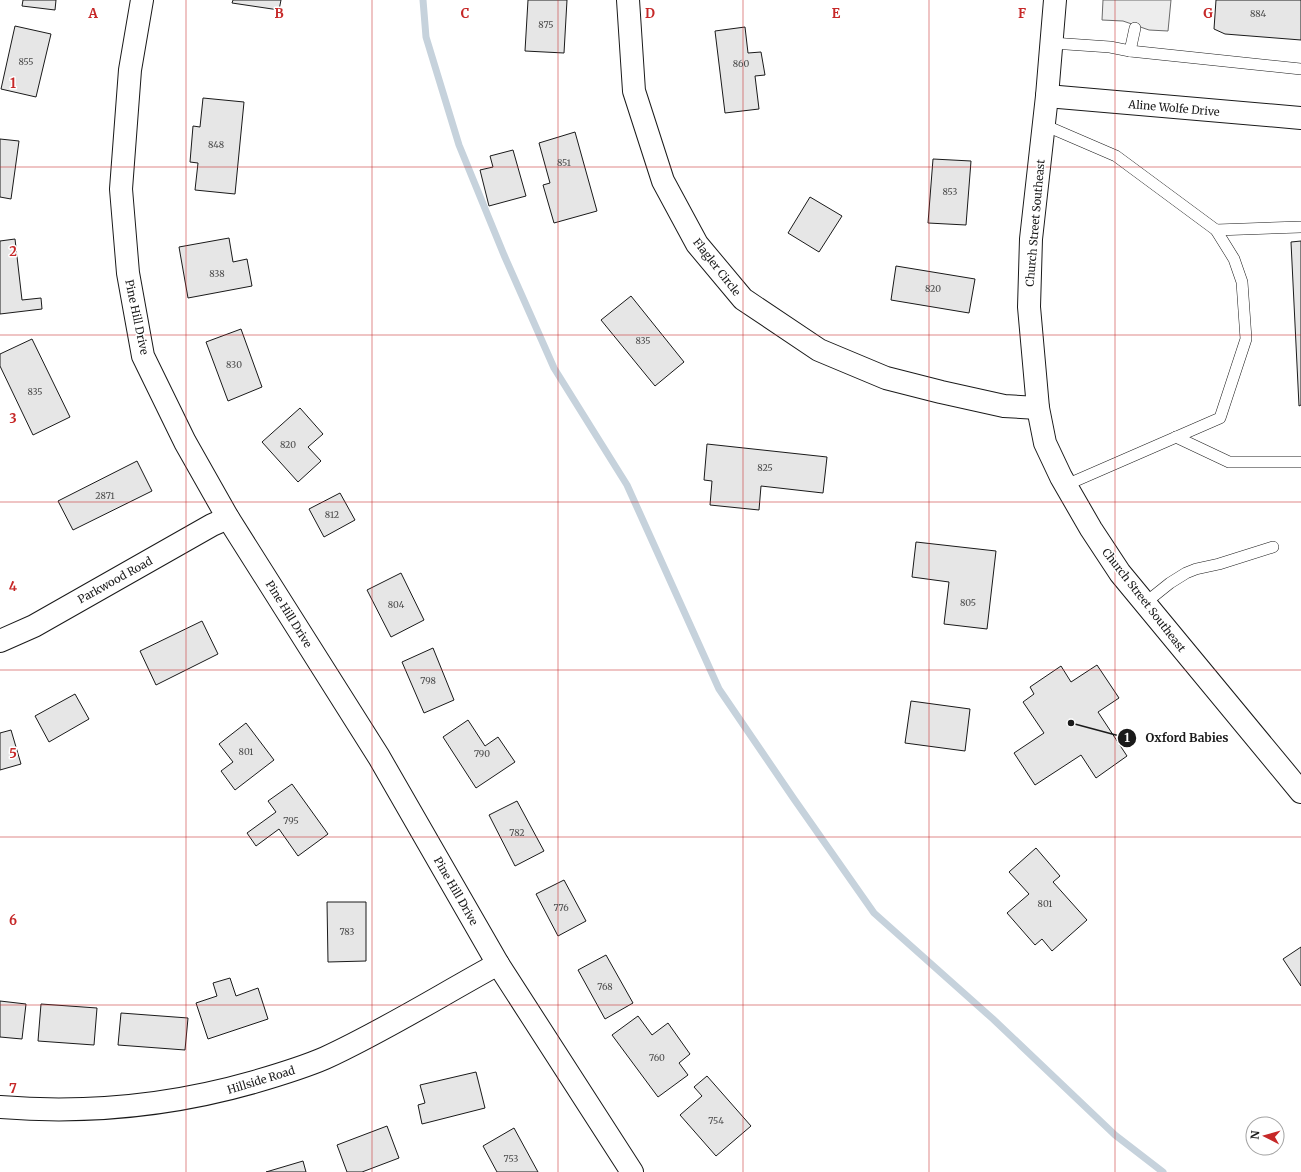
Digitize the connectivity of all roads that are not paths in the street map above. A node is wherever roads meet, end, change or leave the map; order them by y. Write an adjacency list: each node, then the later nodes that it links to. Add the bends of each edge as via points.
1 (142, 0): 17 (street, Pine Hill Drive, via 130,70 121,190 128,273 143,356 185,442)
2 (628, 0): 13 (street, Flagler Circle, via 634,91 664,181 697,244 742,299 819,350 886,378 1004,406)
3 (1055, 0): 5 (street, Church Street Southeast)
4 (1135, 28): 6 (lane)
5 (1052, 43): 6 (lane, via 1110,46); 8 (street, Church Street Southeast)
6 (1130, 51): 7 (lane)
7 (1301, 69)
8 (1047, 96): 9 (street, Aline Wolfe Drive); 10 (street, Church Street Southeast)
9 (1301, 118)
10 (1044, 125): 12 (lane, via 1116,156); 13 (street, Church Street Southeast, via 1032,239 1029,307)
11 (1301, 227): 12 (lane)
12 (1216, 230): 14 (lane, via 1234,259 1242,282 1246,339 1220,418)
13 (1038, 408): 16 (street, Church Street Southeast, via 1045,443)
14 (1176, 437): 15 (lane, via 1229,462); 16 (lane)
15 (1301, 462)
16 (1066, 485): 19 (street, Church Street Southeast, via 1091,529)
17 (228, 518): 20 (street, Parkwood Road, via 34,626); 22 (street, Pine Hill Drive, via 379,757)
18 (1273, 546): 19 (lane, via 1186,573)
19 (1145, 603): 21 (street, Church Street Southeast)
20 (0, 641)
21 (1301, 792)
22 (498, 964): 23 (street, Hillside Road, via 357,1042 290,1072 256,1082 185,1099 113,1108 40,1110); 24 (street, Pine Hill Drive)
23 (0, 1107)
24 (632, 1172)

